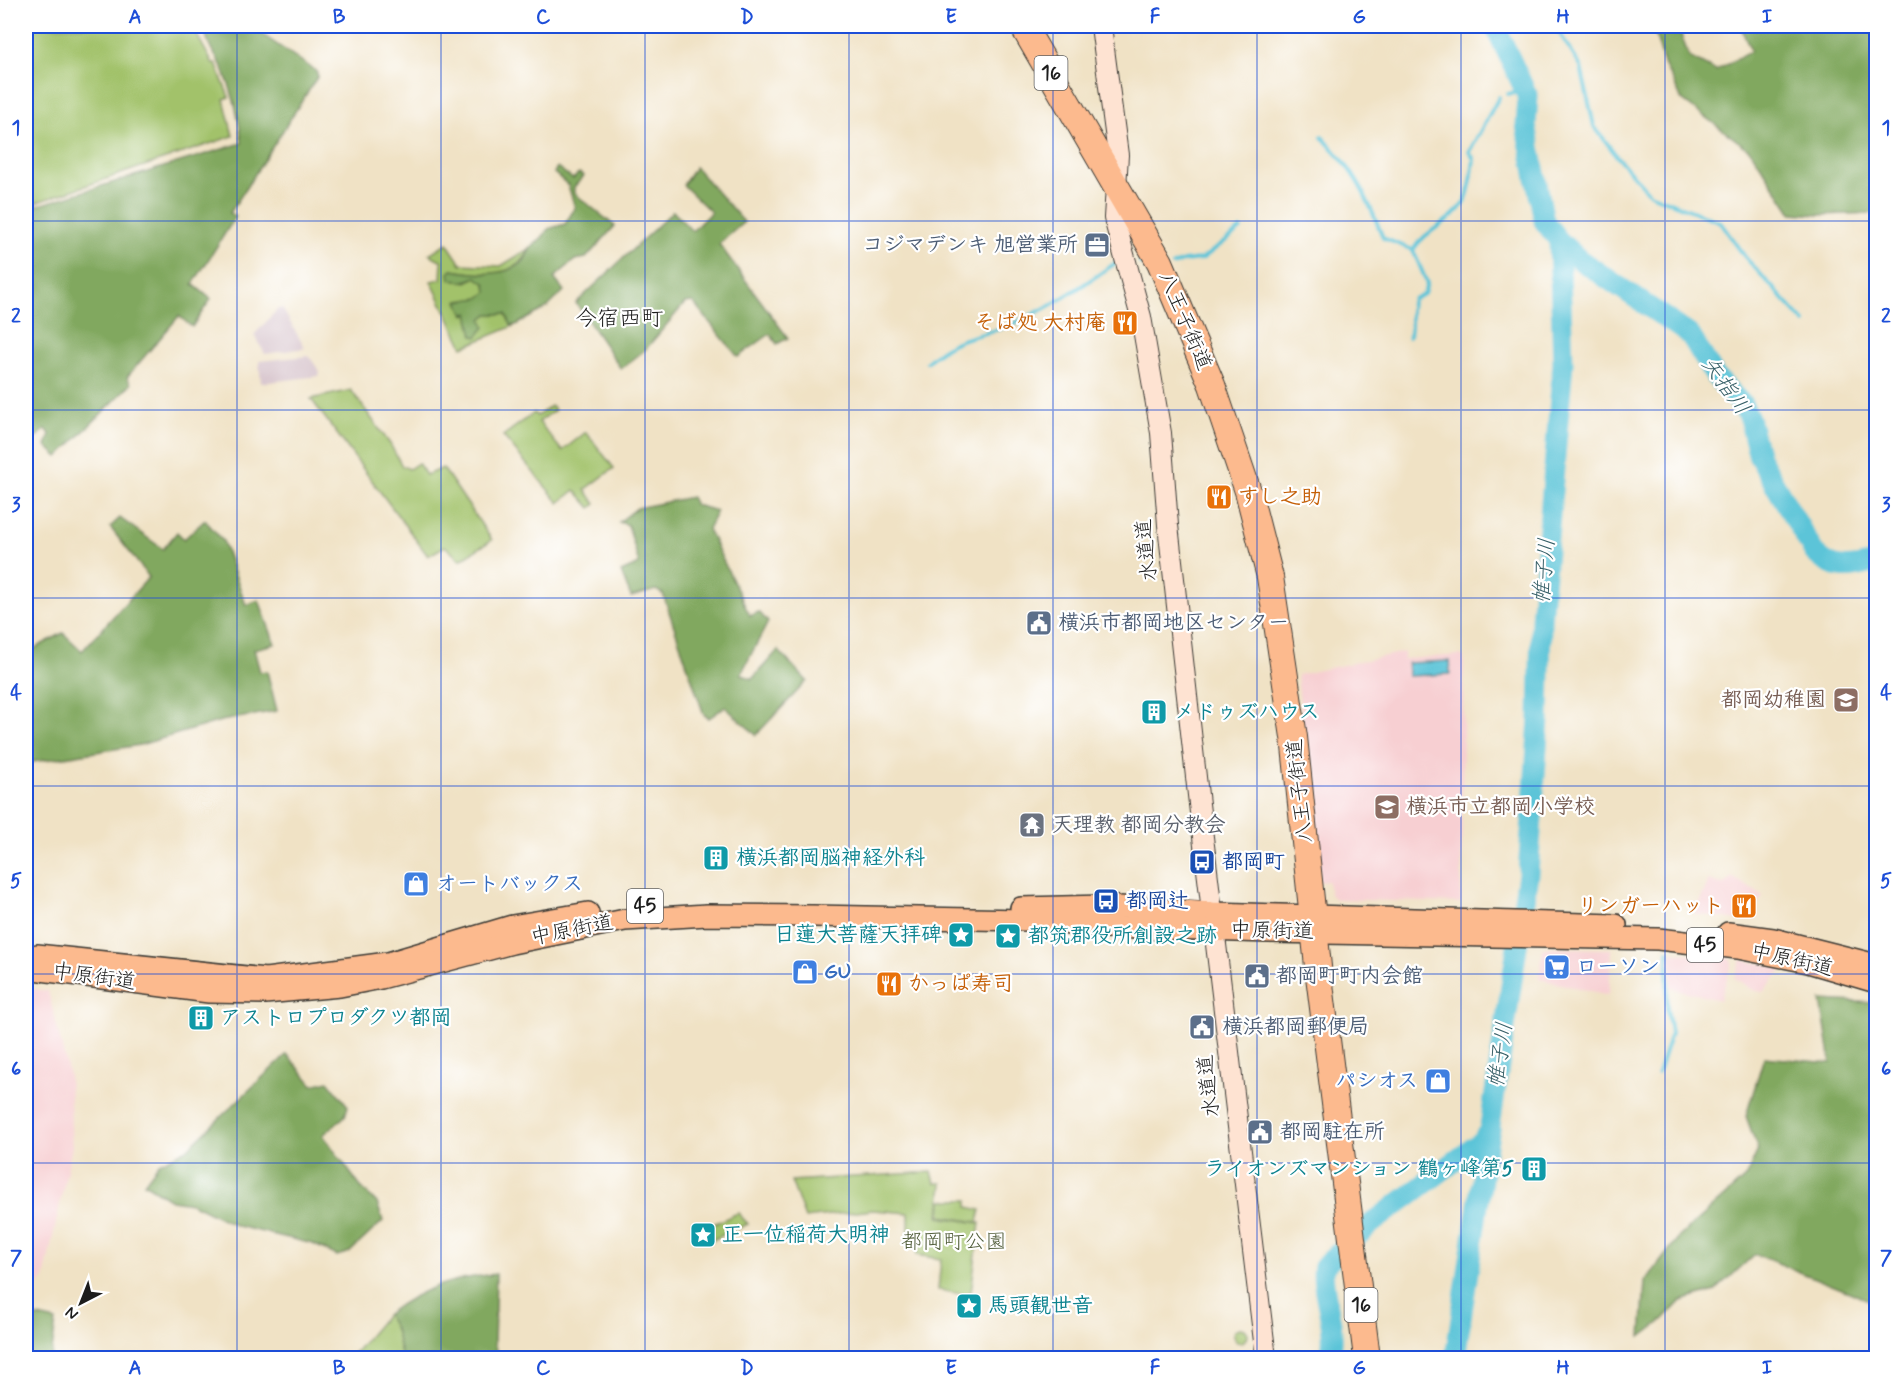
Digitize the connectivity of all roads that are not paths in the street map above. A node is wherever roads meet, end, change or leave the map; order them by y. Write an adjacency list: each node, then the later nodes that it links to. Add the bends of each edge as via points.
1 (1023, 26): 3 (highway, 八王子街道 / 16)
2 (1101, 26): 4 (street, 水道道, via 1118,155)
3 (1080, 121): 4 (highway, 八王子街道 / 16); 5 (street)
4 (1115, 182): 5 (street, 水道道); 7 (highway, 八王子街道 / 16, via 1182,309 1248,491 1269,577 1294,737)
5 (1114, 218): 6 (street, 水道道, via 1141,317 1161,433 1168,525)
6 (1215, 922): 7 (main road, 中原街道 / 45); 11 (main road, 中原街道 / 45, via 1104,927 1028,920 674,916 625,920 564,932 340,986 265,993 209,992); 14 (street, 水道道)
7 (1314, 924): 8 (main road, 中原街道 / 45); 15 (highway, 八王子街道 / 16)
8 (1533, 929): 10 (main road, 中原街道 / 45, via 1738,934); 13 (main road, 中原街道 / 45, via 1738,948 1808,962)
9 (26, 954): 11 (main road, 中原街道 / 45)
10 (1876, 965)
11 (78, 967): 12 (main road, 中原街道 / 45)
12 (26, 968)
13 (1876, 982)
14 (1266, 1359)
15 (1368, 1359)

